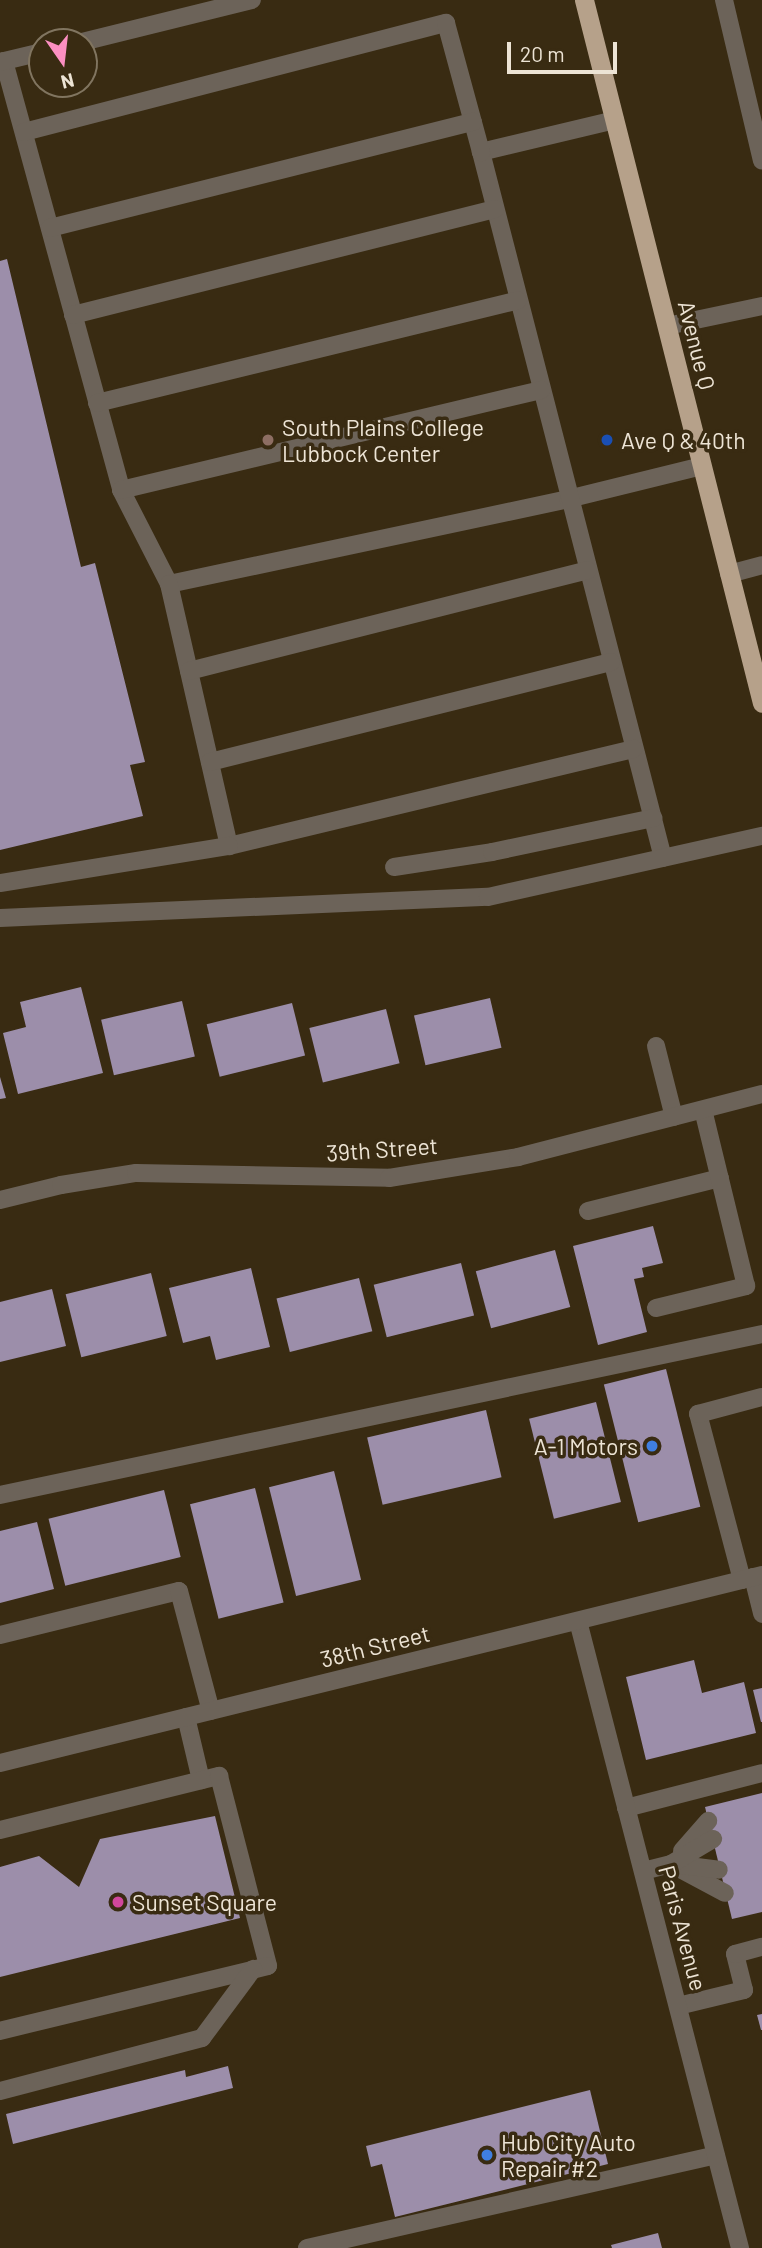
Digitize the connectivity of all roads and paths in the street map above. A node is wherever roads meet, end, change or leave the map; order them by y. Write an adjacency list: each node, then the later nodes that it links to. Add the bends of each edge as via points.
1 (253, 0): 4 (street)
2 (584, 0): 7 (highway, Avenue Q)
3 (724, 0): 11 (street)
4 (98, 38)
5 (28, 56): 6 (street)
6 (2, 62): 9 (street)
7 (615, 120): 10 (street); 17 (highway, Avenue Q)
8 (473, 122): 9 (street, via 446,23); 10 (street); 13 (street)
9 (24, 132): 13 (street)
10 (481, 152): 12 (street)
11 (762, 161)
12 (495, 209): 14 (street); 16 (street)
13 (50, 228): 16 (street)
14 (518, 300): 18 (street); 19 (street)
15 (762, 306): 17 (street)
16 (73, 315): 19 (street)
17 (667, 326): 20 (highway, Avenue Q)
18 (541, 390): 21 (street); 22 (street)
19 (97, 403): 21 (street)
20 (702, 466): 22 (street); 25 (highway, Avenue Q)
21 (121, 491): 26 (street)
22 (568, 499): 24 (street); 26 (street)
23 (762, 565): 25 (street)
24 (587, 570): 27 (street); 28 (street)
25 (729, 574): 29 (highway, Avenue Q)
26 (169, 584): 28 (street)
27 (611, 662): 30 (street); 31 (street)
28 (189, 671): 31 (street)
29 (762, 703)
30 (634, 749): 32 (street); 34 (street)
31 (210, 762): 34 (street)
32 (653, 818): 35 (street); 36 (street)
33 (762, 835): 35 (street)
34 (229, 846): 37 (street)
35 (663, 858): 38 (street, via 488,897)
36 (394, 867)
37 (0, 883)
38 (0, 918)
39 (656, 1046): 42 (street)
40 (762, 1094): 41 (street, 39th Street)
41 (703, 1110): 42 (street, 39th Street); 43 (street)
42 (674, 1117): 44 (street, 39th Street, via 518,1157 389,1178 136,1173)
43 (720, 1178): 45 (street); 46 (street, via 746,1286)
44 (0, 1200)
45 (588, 1211)
46 (656, 1308)
47 (762, 1335): 49 (street)
48 (762, 1397): 50 (street, via 698,1413)
49 (0, 1495)
50 (752, 1578): 51 (street); 52 (street, 38th Street)
51 (762, 1614)
52 (578, 1621): 54 (street, 38th Street); 59 (street, Paris Avenue)
53 (0, 1635): 54 (street, via 179,1591)
54 (211, 1711): 55 (street, 38th Street)
55 (186, 1717): 56 (street, 38th Street); 58 (street)
56 (0, 1763)
57 (762, 1773): 59 (street)
58 (201, 1780): 61 (street); 68 (street, via 219,1776 268,1966)
59 (626, 1808): 64 (street, Paris Avenue)
60 (708, 1821): 63 (street)
61 (0, 1830)
62 (713, 1839): 63 (street)
63 (671, 1864): 64 (street); 65 (street); 66 (street)
64 (643, 1871): 69 (street, Paris Avenue)
65 (719, 1871)
66 (724, 1893)
67 (762, 1947): 69 (street, via 735,1954 744,1990)
68 (253, 1969): 70 (street); 71 (street, via 202,2038)
69 (678, 2006): 72 (street, Paris Avenue)
70 (0, 2031)
71 (0, 2091)
72 (716, 2155): 73 (street); 74 (street, Paris Avenue)
73 (307, 2248)
74 (740, 2248)

